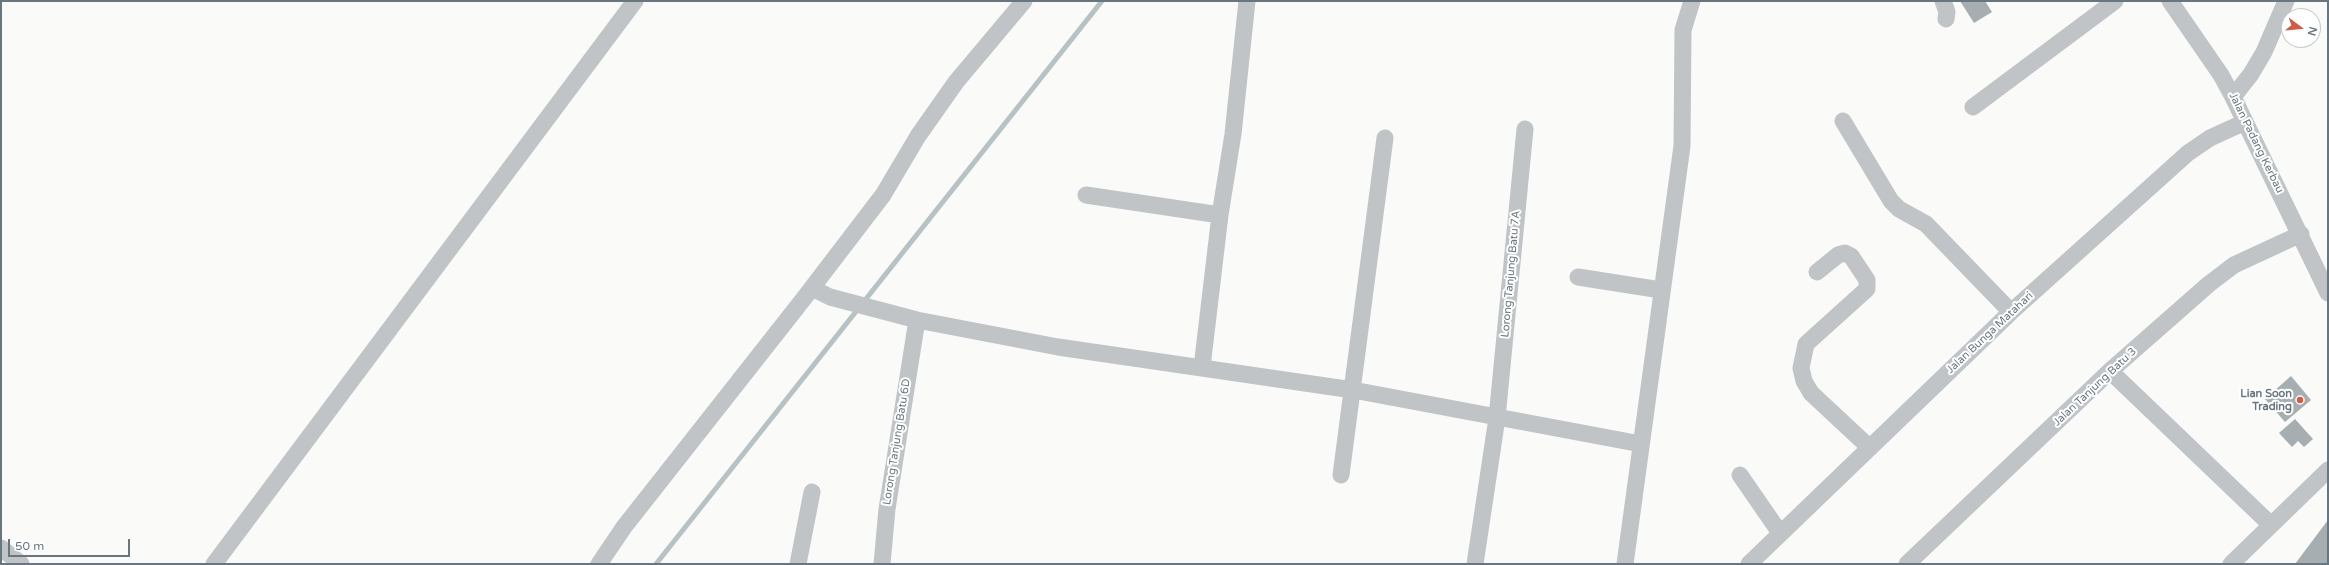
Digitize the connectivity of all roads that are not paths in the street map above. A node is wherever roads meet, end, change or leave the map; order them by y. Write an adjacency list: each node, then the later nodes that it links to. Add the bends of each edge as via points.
1 (635, 1): 40 (street)
2 (1024, 1): 21 (street, via 956,82 918,136 883,195)
3 (1247, 1): 17 (street, via 1233,134)
4 (1692, 1): 22 (street, via 1683,30 1682,146)
5 (1943, 1): 9 (street, via 1947,12)
6 (2114, 1): 11 (street)
7 (2170, 1): 10 (street, Jalan Padang Kerbau, via 2214,64)
8 (2286, 1): 10 (street, via 2264,52)
9 (1946, 19)
10 (2233, 97): 13 (street, Jalan Padang Kerbau)
11 (1973, 107)
12 (1843, 121): 24 (street, via 1891,202 1898,209 1926,224)
13 (2245, 122): 18 (street, Jalan Padang Kerbau); 24 (street, Jalan Bunga Matahari, via 2210,138 2188,152)
14 (1525, 129): 29 (street, Lorong Tanjung Batu 7A)
15 (1385, 138): 28 (street)
16 (1086, 195): 17 (street)
17 (1220, 215): 26 (street)
18 (2300, 234): 23 (street, Jalan Padang Kerbau); 27 (street, Jalan Tanjung Batu 3, via 2228,270)
19 (1817, 272): 31 (street, via 1838,255 1845,253 1851,256 1867,280 1867,289 1806,344 1801,368 1804,381 1811,393)
20 (1578, 277): 22 (street)
21 (812, 288): 25 (street, via 830,297); 41 (street, via 624,527)
22 (1661, 290): 30 (street)
23 (2328, 293)
24 (2011, 312): 31 (street, Jalan Bunga Matahari)
25 (917, 320): 26 (street, via 1058,347); 43 (street, Lorong Tanjung Batu 6D, via 887,509)
26 (1202, 367): 28 (street)
27 (2110, 372): 36 (street); 47 (street, Jalan Tanjung Batu 3)
28 (1353, 390): 29 (street); 34 (street)
29 (1497, 418): 30 (street); 44 (street, Lorong Tanjung Batu 7A)
30 (1641, 444): 45 (street)
31 (1870, 448): 37 (street, Jalan Bunga Matahari)
32 (2328, 470): 36 (street)
33 (1740, 475): 37 (street)
34 (1341, 476)
35 (812, 492): 42 (street)
36 (2270, 524): 48 (street)
37 (1780, 533): 46 (street, Jalan Bunga Matahari)
38 (1, 548): 39 (street)
39 (21, 564)
40 (214, 564)
41 (600, 564)
42 (798, 564)
43 (882, 564)
44 (1475, 564)
45 (1625, 564)
46 (1749, 564)
47 (1908, 564)
48 (2231, 564)

